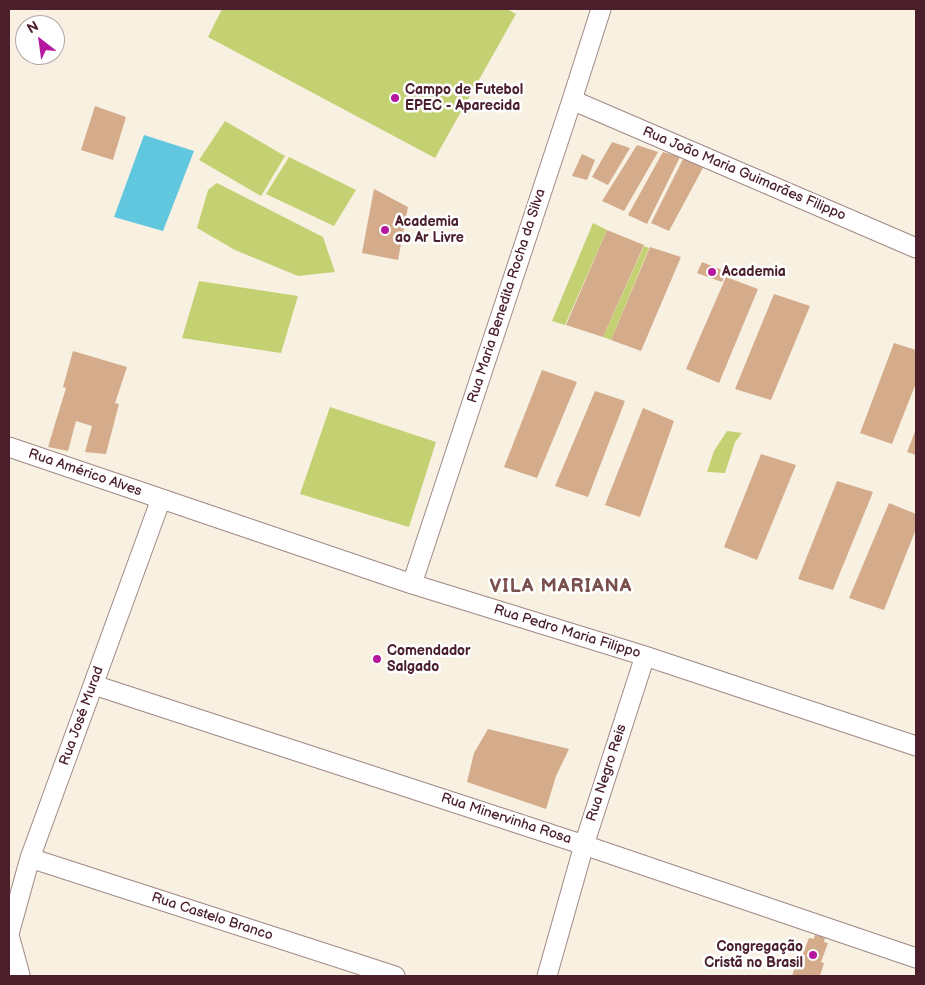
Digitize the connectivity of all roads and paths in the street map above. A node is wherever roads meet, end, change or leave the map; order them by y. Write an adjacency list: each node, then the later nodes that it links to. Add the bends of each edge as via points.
1 (601, 9): 2 (street, Rua Maria Benedita Rocha da Silva)
2 (572, 100): 3 (street, Rua João Maria Guimarães Filippo); 6 (street, Rua Maria Benedita Rocha da Silva)
3 (916, 248)
4 (9, 447): 5 (street, Rua Américo Alves)
5 (161, 499): 6 (street, Rua Pedro Maria Filippo); 8 (street, Rua José Murad)
6 (412, 584): 7 (street, Rua Pedro Maria Filippo)
7 (645, 656): 9 (street, Rua Pedro Maria Filippo); 10 (street, Rua Negro Reis)
8 (94, 685): 10 (street, Rua Minervinha Rosa); 11 (street, Rua José Murad)
9 (916, 746)
10 (584, 845): 13 (street, Rua Minervinha Rosa); 16 (street, Rua Negro Reis)
11 (30, 858): 12 (street, Rua José Murad); 15 (street, Rua Castelo Branco)
12 (9, 934): 14 (street, Rua José Murad)
13 (916, 958)
14 (18, 974)
15 (395, 976)
16 (547, 976)

